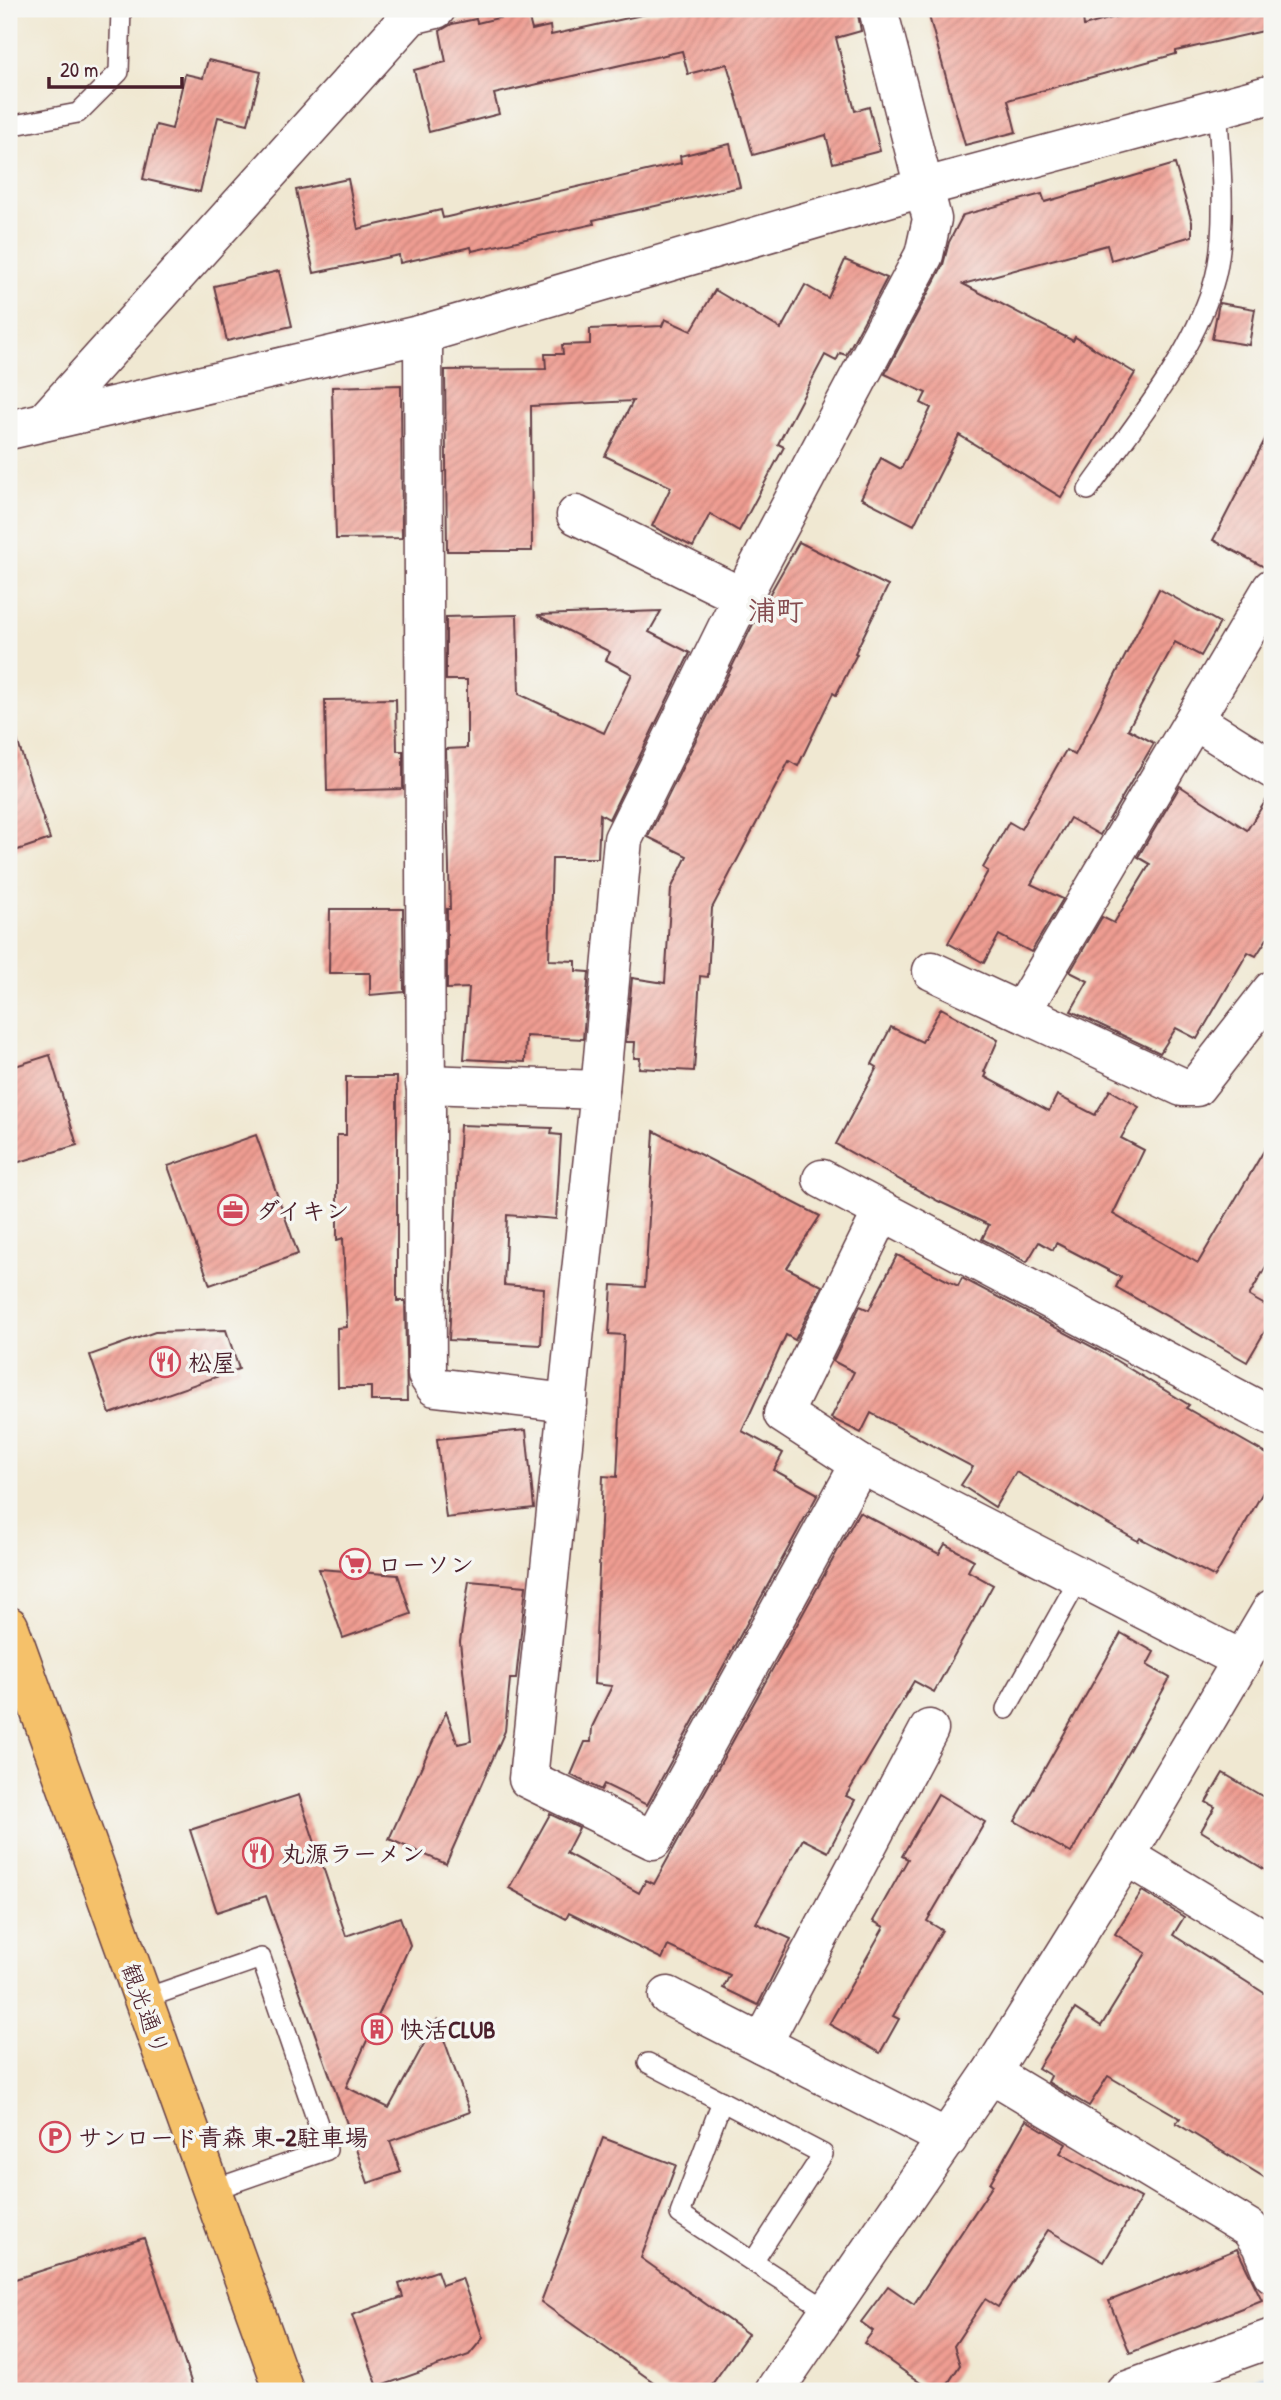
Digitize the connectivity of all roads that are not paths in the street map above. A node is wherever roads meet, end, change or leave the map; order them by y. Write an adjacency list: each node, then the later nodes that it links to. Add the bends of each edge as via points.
1 (121, 9): 7 (lane, via 119,72 78,113)
2 (436, 9): 4 (street)
3 (878, 9): 8 (street)
4 (391, 20): 10 (street)
5 (1272, 94): 6 (street)
6 (1217, 108): 8 (street); 11 (lane, via 1222,179 1214,283 1183,353)
7 (9, 126)
8 (925, 187): 9 (street); 14 (street, via 932,219 924,255)
9 (423, 334): 10 (street); 20 (street)
10 (27, 426)
11 (1088, 490)
12 (576, 515): 14 (street)
13 (1272, 588): 15 (street)
14 (742, 597): 21 (street, via 623,839)
15 (1194, 720): 16 (street); 19 (street)
16 (1272, 769)
17 (932, 971): 19 (street)
18 (1272, 990): 19 (street, via 1196,1087 1182,1087)
19 (1021, 1012)
20 (425, 1084): 21 (street); 24 (street, via 427,1374 435,1387)
21 (600, 1090): 24 (street)
22 (822, 1179): 23 (street)
23 (882, 1212): 25 (street); 26 (street, via 783,1414)
24 (568, 1403): 26 (street, via 528,1779 653,1840)
25 (1272, 1417)
26 (860, 1464): 27 (street)
27 (1080, 1577): 29 (street); 30 (lane)
28 (9, 1626): 35 (highway, 観光通り)
29 (1260, 1640): 32 (street)
30 (1006, 1709)
31 (929, 1729): 36 (street)
32 (1126, 1856): 33 (street); 38 (street)
33 (1272, 1944)
34 (668, 1996): 36 (street)
35 (143, 1999): 41 (highway, 観光通り); 41 (lane, via 261,1958 327,2150)
36 (762, 2044): 40 (street)
37 (648, 2063): 39 (lane)
38 (991, 2073): 40 (street); 43 (street, via 1250,2229)
39 (722, 2101): 42 (lane, via 680,2214); 42 (lane, via 823,2154)
40 (948, 2139): 44 (street)
41 (212, 2190): 46 (highway, 観光通り)
42 (753, 2262): 44 (lane)
43 (1272, 2273)
44 (829, 2311): 47 (street)
45 (1272, 2337): 48 (street)
46 (284, 2391)
47 (774, 2391)
48 (1125, 2391)

